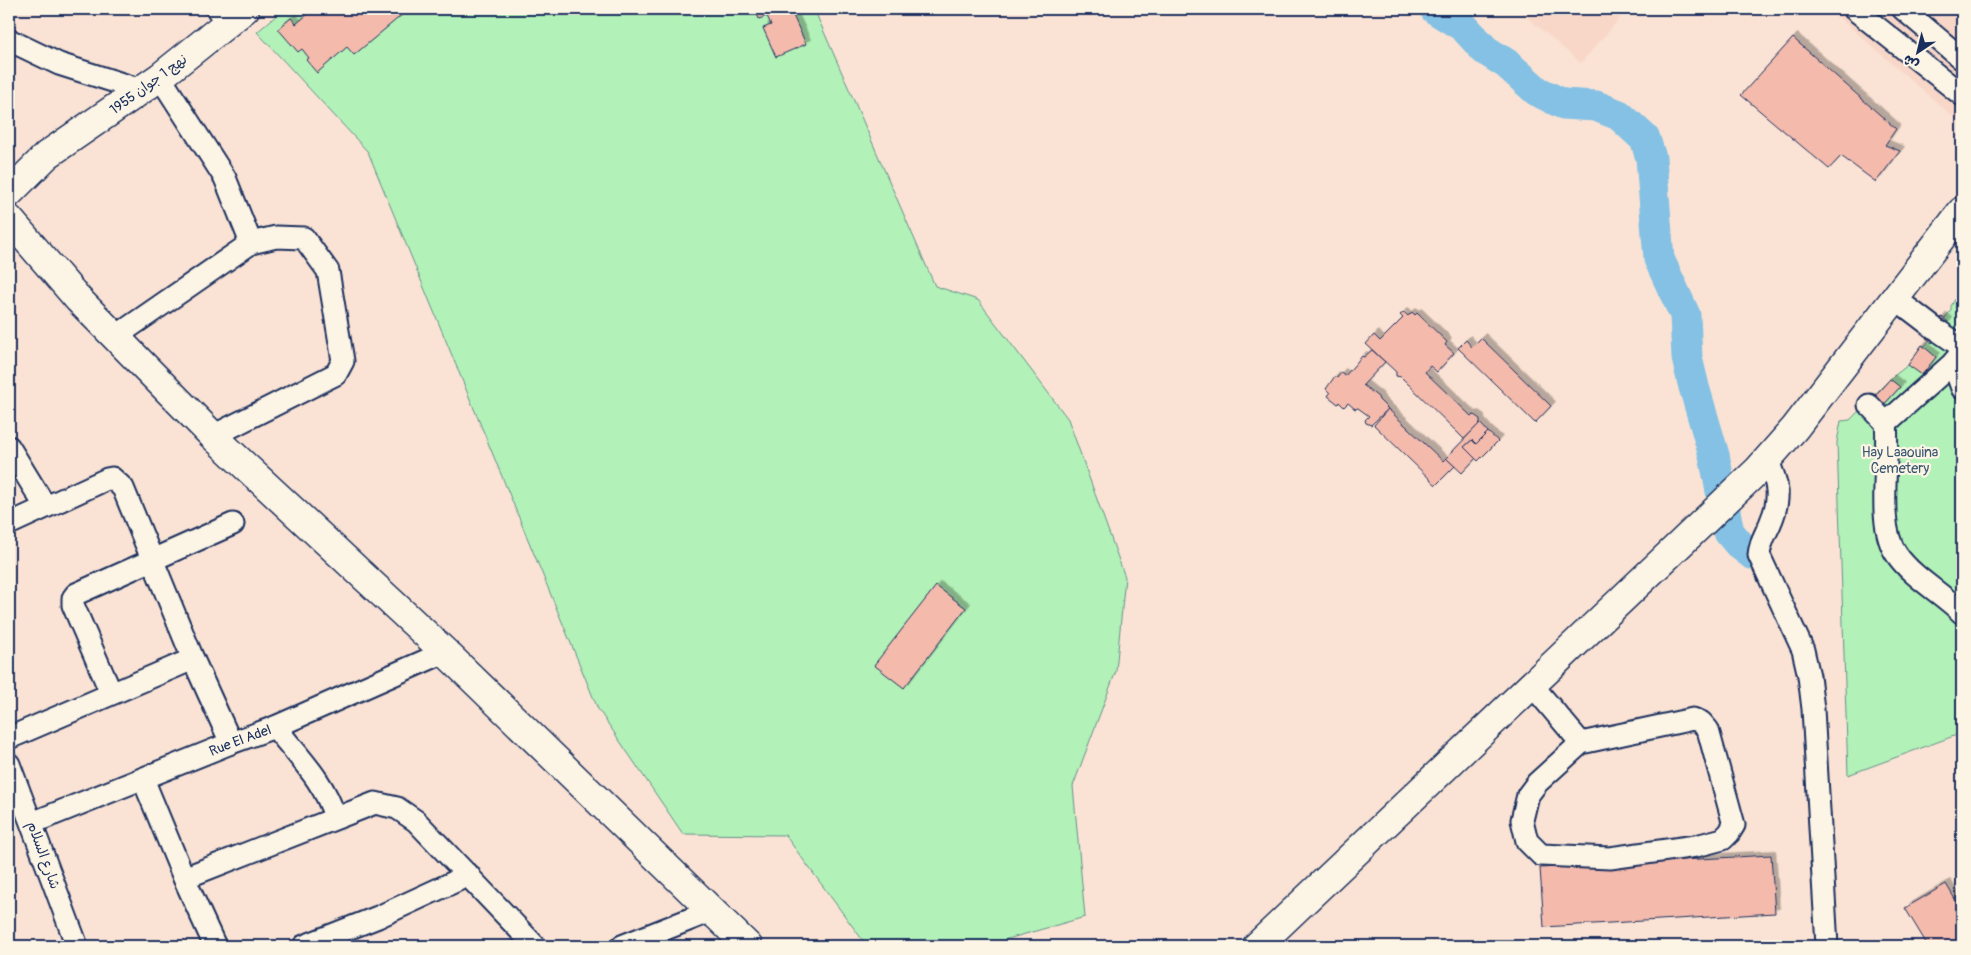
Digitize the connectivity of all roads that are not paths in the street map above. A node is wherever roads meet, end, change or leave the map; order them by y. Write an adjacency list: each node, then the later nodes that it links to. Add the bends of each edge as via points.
1 (1854, 9): 7 (street)
2 (1903, 9): 5 (street)
3 (231, 13): 6 (main road, نهج 1 جوان 1955)
4 (9, 40): 6 (street, via 59,64)
5 (1962, 60)
6 (151, 84): 8 (main road, نهج 1 جوان 1955); 14 (street, via 225,178)
7 (1962, 95)
8 (47, 155): 9 (main road, نهج 1 جوان 1955); 10 (main road, نهج 1 جوان 1955)
9 (9, 173)
10 (9, 192)
11 (1962, 211): 16 (main road)
12 (9, 219): 15 (main road)
13 (9, 243): 15 (main road)
14 (251, 243): 17 (street); 22 (street, via 276,237 304,238 328,271 342,361 336,374)
15 (79, 300): 17 (main road)
16 (1896, 300): 18 (street); 24 (main road, via 1795,428)
17 (115, 337): 22 (main road)
18 (1952, 342): 19 (street); 21 (street)
19 (1962, 388)
20 (1869, 405): 21 (street)
21 (1886, 423): 29 (street, via 1887,536 1896,554 1913,572)
22 (213, 436): 30 (main road)
23 (9, 447): 25 (street)
24 (1762, 464): 32 (main road); 52 (street, via 1776,478 1778,491 1776,512 1760,545 1759,555 1803,650 1809,676)
25 (45, 506): 26 (street); 28 (street, via 112,478 122,488)
26 (9, 524)
27 (233, 524): 28 (street)
28 (152, 559): 31 (street); 33 (street, via 73,598)
29 (1962, 613)
30 (445, 652): 34 (street, Rue El Adel); 44 (main road)
31 (193, 659): 33 (street); 37 (street)
32 (1532, 685): 36 (street); 51 (main road)
33 (111, 693): 35 (street)
34 (275, 727): 37 (street, Rue El Adel); 40 (street, via 321,786)
35 (9, 738)
36 (1581, 742): 36 (street, via 1528,795 1522,820 1527,841 1541,855 1610,858 1696,846 1723,839 1729,834 1734,825 1708,730 1701,722 1693,719)
37 (231, 743): 39 (street, Rue El Adel)
38 (9, 764): 41 (street, شارع السلام)
39 (143, 779): 41 (street, Rue El Adel); 43 (street)
40 (335, 818): 42 (street, via 375,803 397,808 416,821); 43 (street)
41 (32, 823): 45 (street, شارع السلام)
42 (469, 875): 47 (street, via 378,917); 48 (street)
43 (184, 878): 46 (street)
44 (711, 911): 49 (street); 50 (main road)
45 (77, 946)
46 (215, 946)
47 (304, 946)
48 (535, 946)
49 (622, 946)
50 (748, 946)
51 (1258, 946)
52 (1827, 946)

